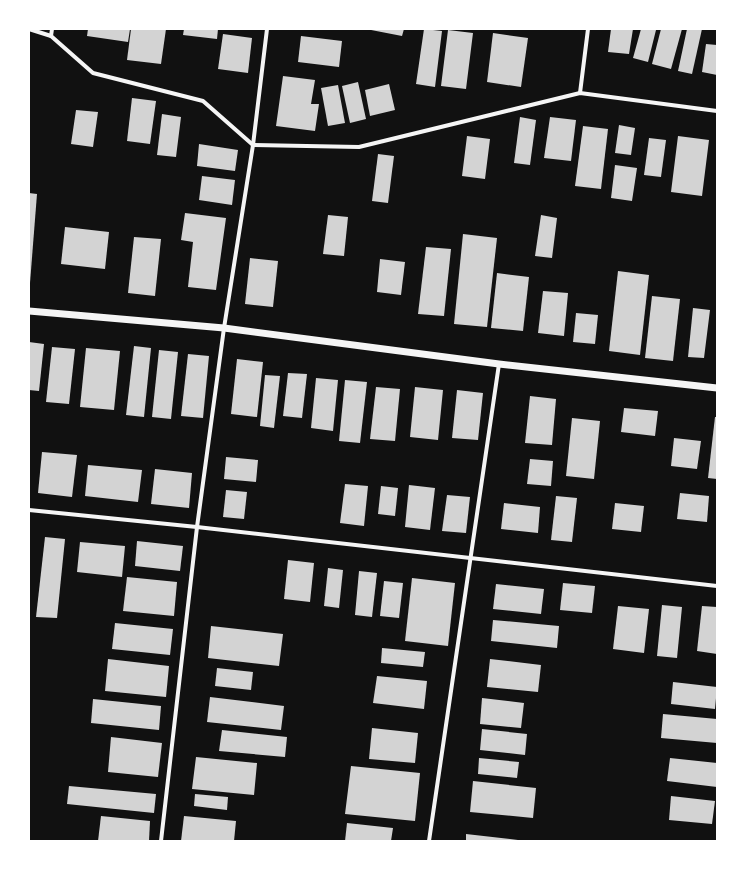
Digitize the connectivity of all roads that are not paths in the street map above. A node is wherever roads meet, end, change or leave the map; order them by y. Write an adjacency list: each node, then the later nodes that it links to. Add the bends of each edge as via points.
1 (52, 29): 5 (street)
2 (267, 29): 8 (street)
3 (588, 29): 6 (street)
4 (29, 30): 5 (street)
5 (51, 36): 8 (street, via 93,73 203,101)
6 (580, 92): 7 (street); 8 (street, via 359,147)
7 (717, 111)
8 (253, 145): 10 (street)
9 (29, 311): 10 (street)
10 (224, 328): 11 (street); 14 (street)
11 (499, 364): 12 (street); 15 (street)
12 (717, 388)
13 (29, 510): 14 (street)
14 (197, 527): 15 (street); 17 (street)
15 (472, 560): 16 (street); 18 (street)
16 (717, 586)
17 (161, 841)
18 (430, 841)

